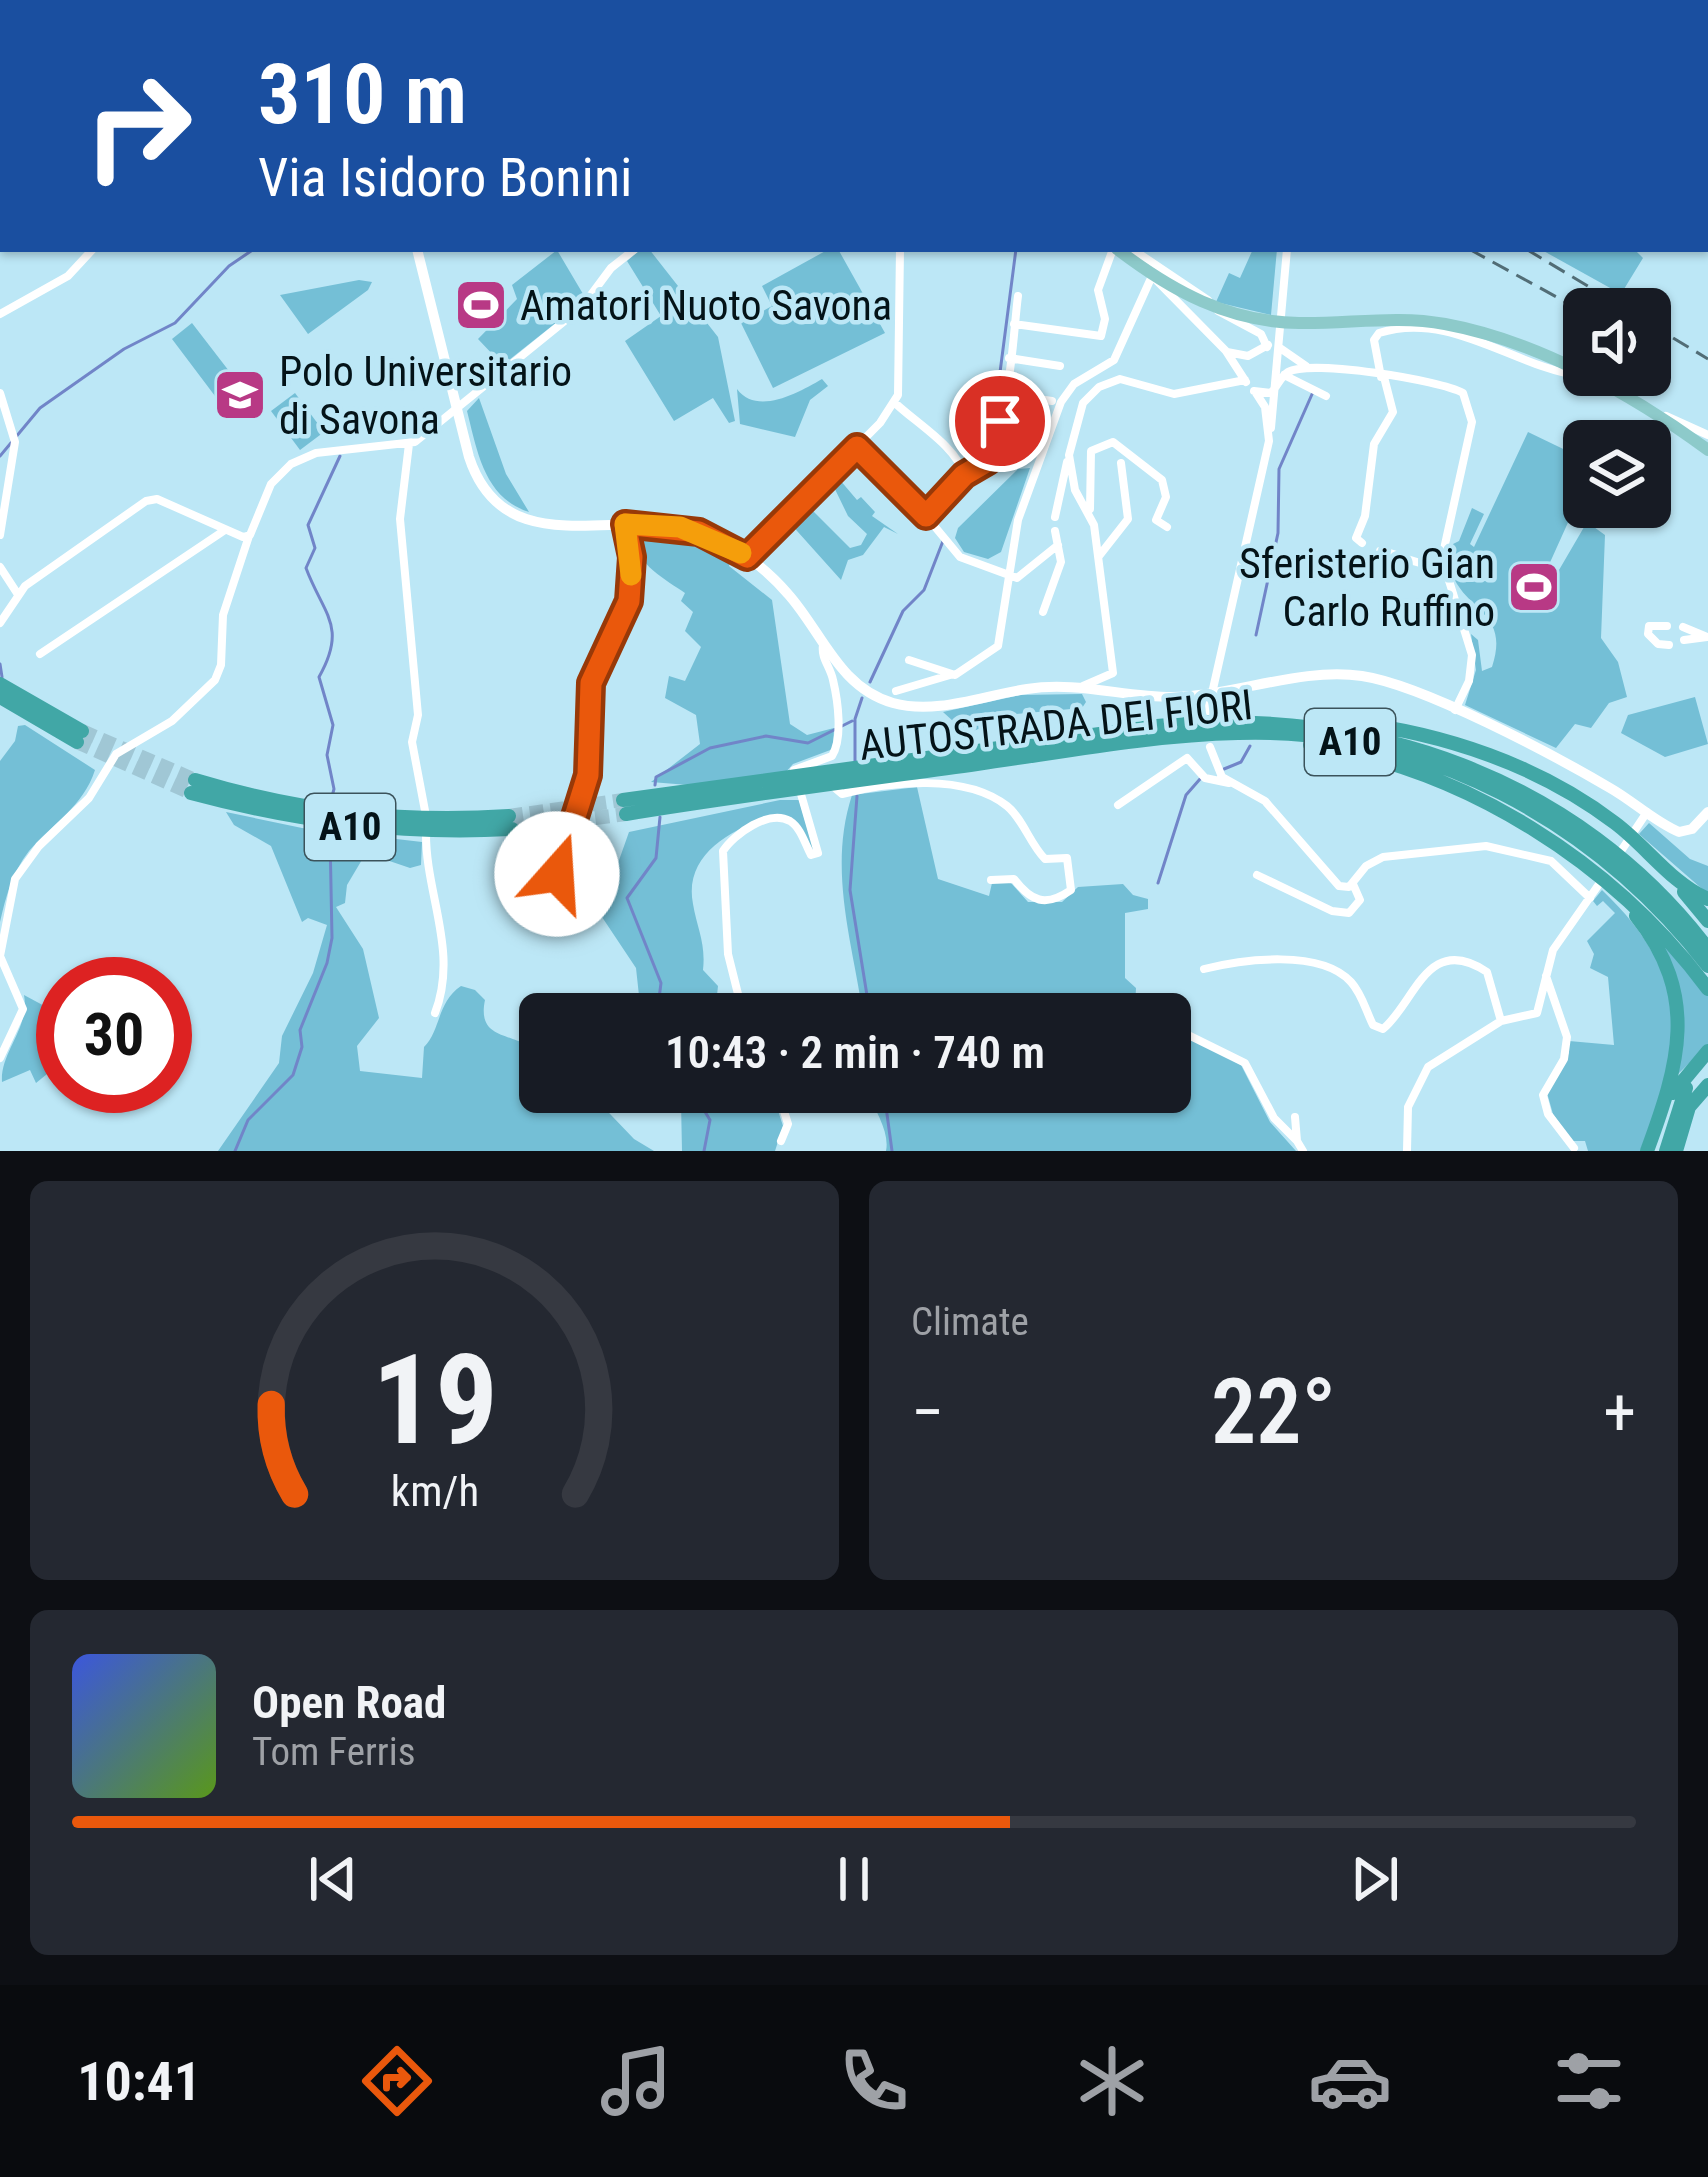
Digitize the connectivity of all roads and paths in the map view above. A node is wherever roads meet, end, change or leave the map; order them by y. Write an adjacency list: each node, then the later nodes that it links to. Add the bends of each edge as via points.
1 (90, 252): 11 (street, via 68,276)
2 (418, 252): 34 (street)
3 (631, 252): 34 (street, via 582,307)
4 (900, 252): 33 (street)
5 (1114, 252): 12 (street, via 1098,290 1101,336)
6 (1119, 252): 9 (main road)
7 (1137, 252): 14 (street, via 1261,334)
8 (1287, 252): 13 (street)
9 (1154, 277): 16 (street); 20 (main road, via 1263,321 1374,320 1474,331); 60 (street, via 1114,360 1074,384 1061,402 1018,520)
10 (1018, 296): 12 (street)
11 (0, 314)
12 (1015, 324): 17 (street)
13 (1277, 334): 14 (street); 15 (street)
14 (1267, 347): 16 (street)
15 (1280, 348): 19 (street); 26 (street)
16 (1229, 355): 24 (street); 25 (street)
17 (1009, 358): 18 (street); 29 (street)
18 (1060, 366)
19 (1307, 367): 22 (street); 23 (street)
20 (1563, 367)
21 (1563, 371): 23 (street, via 1462,335 1400,330 1374,340)
22 (1283, 375): 26 (street); 30 (street)
23 (1383, 377): 53 (street, via 1394,412 1374,444); 58 (street, via 1456,389 1471,406)
24 (1245, 380): 25 (street); 27 (street)
25 (1219, 381): 41 (street, via 1174,394 1109,382 1084,403)
26 (1276, 389): 27 (street); 37 (street)
27 (1254, 391): 37 (street)
28 (0, 393): 51 (street, via 15,437)
29 (1004, 394): 32 (street); 43 (street, via 995,448)
30 (1326, 396)
31 (1624, 396): 35 (main road)
32 (1052, 400)
33 (894, 402): 39 (street); 43 (street, via 957,453)
34 (458, 408): 38 (street); 47 (street, via 473,470 508,510 549,526)
35 (1659, 414): 36 (street); 40 (main road)
36 (1708, 435)
37 (1269, 441): 78 (street)
38 (409, 444): 52 (street, via 298,460 271,484); 105 (street, via 400,519 418,715 412,742 446,970)
39 (857, 447): 45 (street); 56 (street)
40 (1708, 449)
41 (1070, 455): 44 (street); 46 (street)
42 (1121, 463): 57 (street, via 1128,519)
43 (964, 475): 45 (street)
44 (1089, 511): 48 (street, via 1091,451 1114,442 1162,480 1166,497 1156,520); 57 (street)
45 (926, 516): 60 (street, via 960,556)
46 (1055, 517)
47 (625, 524): 56 (street, via 699,532); 91 (street, via 629,601 591,683 588,775)
48 (1167, 527)
49 (225, 530): 52 (street); 61 (street, via 152,499); 70 (street)
50 (1055, 531): 54 (street)
51 (0, 535)
52 (250, 535): 109 (street, via 223,615 215,680 172,721 116,754 89,798 15,879 0,956 23,1010)
53 (1359, 541)
54 (1058, 545): 60 (street, via 1021,577); 62 (street, via 1061,562)
55 (1380, 551): 58 (street)
56 (747, 557): 68 (street, via 791,597)
57 (1098, 557): 74 (street, via 1113,673)
58 (1443, 564): 77 (street, via 1472,656)
59 (0, 567): 61 (street)
60 (1008, 574): 72 (street, via 998,646)
61 (17, 593): 63 (street)
62 (1043, 612)
63 (0, 623)
64 (1666, 626): 69 (street, via 1649,626 1648,634)
65 (1683, 626): 66 (street)
66 (1707, 637): 67 (street)
67 (1684, 640)
68 (823, 643): 74 (street, via 864,690 901,705); 81 (street, via 838,742)
69 (1670, 644)
70 (40, 654)
71 (909, 660): 72 (street)
72 (950, 675): 75 (street)
73 (0, 684): 76 (highway, via 72,732)
74 (1082, 686): 77 (street, via 1173,697 1366,676)
75 (896, 692)
76 (0, 697)
77 (1455, 711): 88 (street)
78 (1208, 712)
79 (1246, 721): 82 (highway, AUTOSTRADA DEI FIORI / A10, via 1156,726); 90 (highway, A10, via 1358,723 1494,757 1585,802); 99 (highway, AUTOSTRADA DEI FIORI / A10, via 1394,740 1488,774 1605,845)
80 (1203, 742): 82 (highway, AUTOSTRADA DEI FIORI / A10); 83 (street); 95 (highway, A10, via 1320,746 1438,781 1509,815); 100 (highway, AUTOSTRADA DEI FIORI / A10, via 1272,733 1349,742 1484,784 1599,853)
81 (829, 758): 93 (street, via 829,781 842,794 929,784 1002,802 1045,859 1066,858 1071,890 1038,902 1014,880); 104 (street, via 794,770 818,854 811,855 796,827 776,818 723,851)
82 (919, 766): 86 (highway, AUTOSTRADA DEI FIORI / A10)
83 (1231, 783): 85 (street, via 1210,781 1187,758); 94 (street, via 1265,800 1339,886)
84 (193, 787): 89 (highway, A10, via 336,825 445,832)
85 (1118, 805)
86 (625, 807)
87 (1708, 812): 88 (street, via 1679,832)
88 (1645, 815): 96 (street)
89 (511, 823)
90 (1658, 861): 97 (highway); 98 (highway, A10)
91 (557, 874)
92 (1257, 875): 94 (street, via 1349,913 1360,901)
93 (991, 880)
94 (1353, 884): 96 (street, via 1383,857 1486,846 1551,861)
95 (1612, 890): 103 (highway, A10, via 1669,939); 116 (highway, via 1654,941 1677,1000 1675,1070)
96 (1592, 895): 102 (street)
97 (1708, 899)
98 (1708, 921)
99 (1708, 949)
100 (1708, 966)
101 (1204, 969): 106 (street, via 1256,958 1336,972 1383,1029 1424,973 1458,962 1487,972)
102 (1545, 975): 106 (street, via 1537,1013); 117 (street, via 1567,1037 1543,1094)
103 (1708, 989)
104 (738, 993)
105 (435, 1013)
106 (1501, 1021): 119 (street, via 1420,1077 1408,1107)
107 (1191, 1036): 115 (street, via 1245,1063 1274,1118)
108 (1708, 1051): 116 (highway, via 1683,1076)
109 (0, 1058)
110 (1708, 1062): 120 (highway, via 1676,1105)
111 (1708, 1085): 121 (highway, via 1689,1106)
112 (785, 1113): 114 (street)
113 (1295, 1117): 115 (street)
114 (782, 1141)
115 (1297, 1141): 118 (street)
116 (1648, 1146)
117 (1574, 1148)
118 (1303, 1151)
119 (1407, 1151)
120 (1666, 1151)
121 (1676, 1151)

